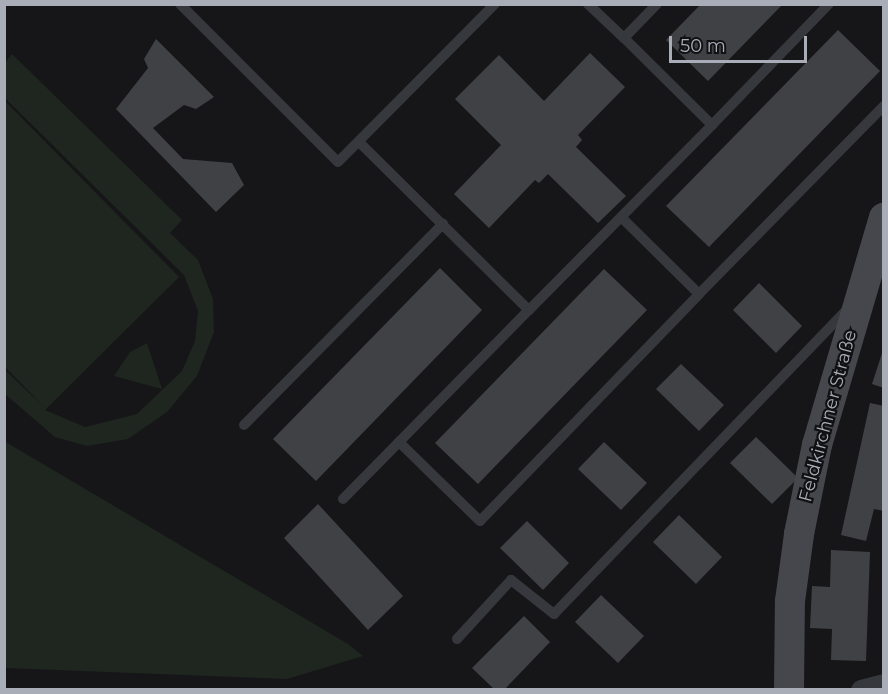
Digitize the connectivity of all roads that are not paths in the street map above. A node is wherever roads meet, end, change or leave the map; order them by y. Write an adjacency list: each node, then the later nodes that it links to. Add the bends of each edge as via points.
1 (180, 4): 9 (lane, via 338,162)
2 (495, 4): 9 (lane)
3 (588, 4): 6 (lane)
4 (657, 4): 6 (lane)
5 (829, 4): 8 (lane)
6 (624, 38): 8 (lane)
7 (884, 106): 13 (lane)
8 (712, 125): 10 (lane)
9 (359, 142): 12 (lane)
10 (622, 218): 13 (lane); 15 (lane)
11 (884, 218): 14 (street, Feldkirchner Straße)
12 (443, 224): 15 (lane); 16 (lane)
13 (699, 294): 17 (lane, via 480,521)
14 (860, 297): 19 (lane, via 554,614 511,580); 21 (street, Feldkirchner Straße, via 817,445 799,534 790,601)
15 (529, 310): 17 (lane)
16 (244, 425)
17 (399, 442): 18 (lane)
18 (343, 499)
19 (457, 639)
20 (884, 684): 22 (street)
21 (789, 690)
22 (861, 690)

